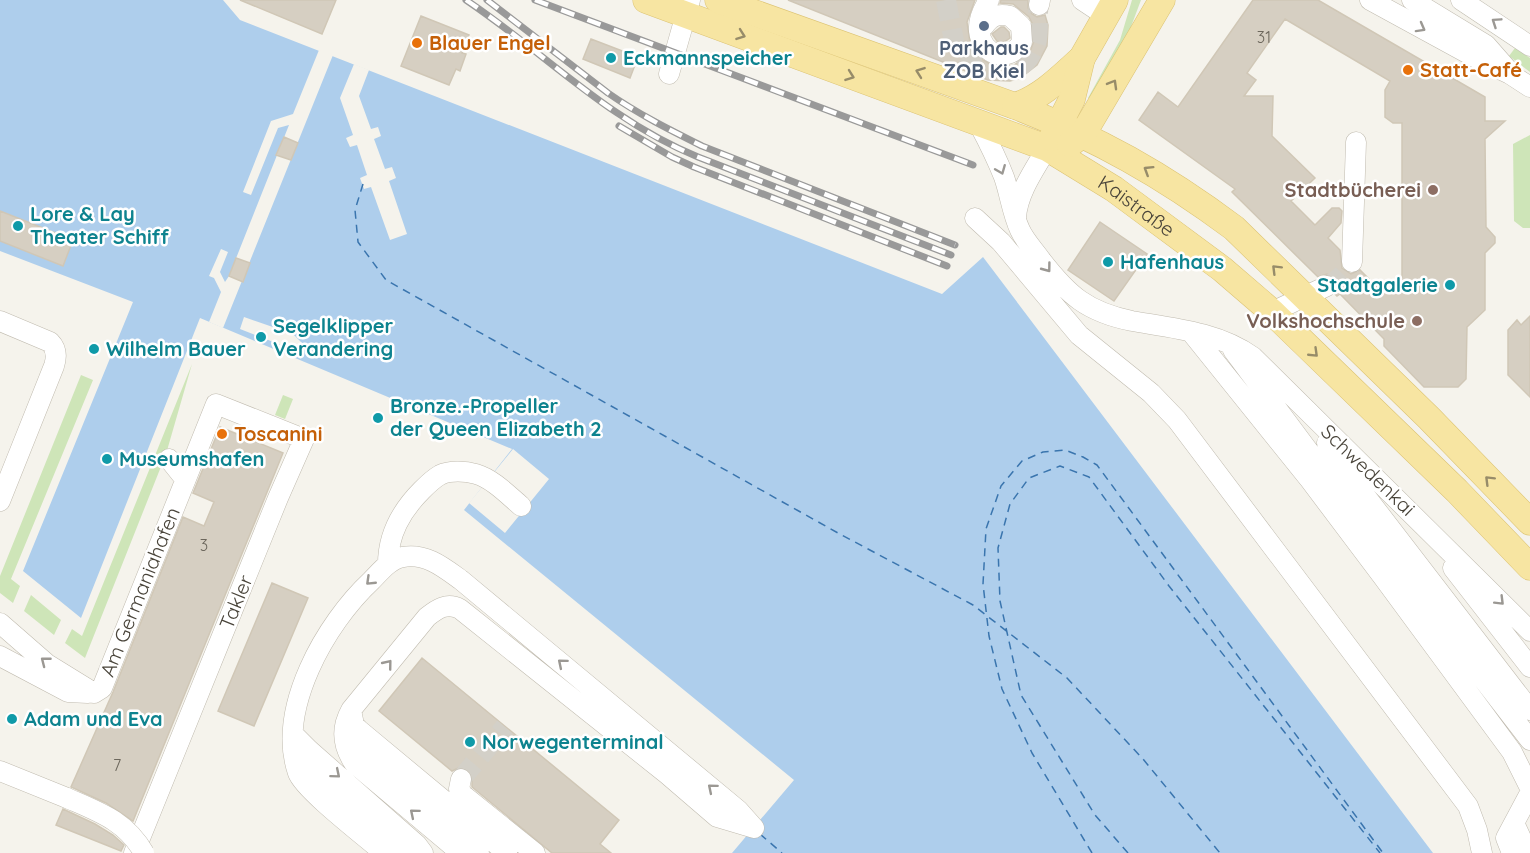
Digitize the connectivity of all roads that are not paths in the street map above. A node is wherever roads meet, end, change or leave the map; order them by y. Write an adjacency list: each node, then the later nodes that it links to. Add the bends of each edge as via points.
1 (646, 0): 9 (main road, Kaistraße)
2 (718, 0): 17 (main road, Kaistraße, one-way to 2)
3 (989, 0): 11 (street, via 980,20 979,32 985,45 990,51 1005,55 1022,42 1021,26 1010,16 995,15)
4 (1082, 0): 10 (street)
5 (1161, 0): 19 (main road, one-way to 5)
6 (1370, 0): 15 (street, one-way to 15)
7 (1412, 0): 15 (street, via 1486,45)
8 (1461, 0): 12 (street, one-way to 8)
9 (688, 7): 14 (street); 18 (main road, Kaistraße, one-way to 18)
10 (1110, 8): 13 (main road)
11 (984, 26)
12 (1530, 46)
13 (1082, 58): 17 (main road, via 1043,93); 19 (main road)
14 (669, 74)
15 (1510, 74): 16 (street)
16 (1530, 87)
17 (1015, 106): 19 (main road, Kaistraße)
18 (979, 124): 21 (main road, Kaistraße); 23 (street, Schwedenkai, one-way to 23, via 1003,176)
19 (1071, 129): 21 (main road, via 1068,146); 26 (main road, Kaistraße, one-way to 19, via 1234,228 1198,201 1127,157)
20 (1356, 142): 24 (street)
21 (1047, 148): 23 (street, via 1023,193); 27 (main road, Kaistraße, via 1114,189 1222,269)
22 (975, 218): 68 (street, via 1079,335 1151,393 1177,420 1468,806)
23 (1016, 219): 29 (street, Schwedenkai, one-way to 29, via 1025,239 1060,285 1089,308 1117,318)
24 (1353, 262)
25 (1327, 286): 26 (street)
26 (1303, 297): 27 (street); 38 (main road, Kaistraße, one-way to 26)
27 (1272, 312): 41 (main road, Kaistraße, one-way to 41)
28 (0, 321): 36 (street, via 50,342 55,350 54,366)
29 (1191, 332): 30 (street, Schwedenkai); 55 (street, via 1383,577 1512,752)
30 (1226, 342): 31 (street, Schwedenkai, via 1262,365); 49 (street); 50 (street); 52 (street, via 1335,501)
31 (1294, 397): 34 (street, Schwedenkai); 48 (street)
32 (216, 404): 35 (street, Am Germaniahafen); 58 (street, Takler, via 303,439)
33 (169, 459): 35 (street)
34 (1363, 465): 39 (street, Schwedenkai); 46 (street, via 1440,576)
35 (185, 478): 47 (street, Am Germaniahafen, via 102,688)
36 (0, 501)
37 (521, 506): 40 (street, via 489,480 476,474 448,472 416,496 397,522)
38 (1530, 522)
39 (1434, 534): 43 (street, Schwedenkai, one-way to 43); 45 (street, via 1452,567)
40 (388, 564): 51 (street, one-way to 51, via 338,619 316,655 296,707); 57 (street, one-way to 40, via 444,819 356,745 348,718 427,617 442,607 455,606 717,817 754,828 738,810 461,580 426,558 401,557)
41 (1530, 567)
42 (0, 623): 47 (street, Am Germaniahafen, one-way to 42, via 48,664)
43 (1530, 631)
44 (0, 656): 47 (street, via 68,692)
45 (1530, 667)
46 (1530, 692)
47 (94, 693)
48 (1530, 710)
49 (1530, 726)
50 (1530, 740)
51 (293, 742): 60 (street, via 301,781); 61 (street, via 307,768); 62 (street, one-way to 62, via 302,744)
52 (1530, 756)
53 (0, 771): 59 (street, bridge, via 104,815 134,837)
54 (461, 778): 67 (street, via 459,789 463,795)
55 (1530, 788)
56 (1524, 812): 69 (street, via 1506,838); 70 (street)
57 (461, 839): 63 (street); 64 (street); 65 (street); 66 (street)
58 (134, 853)
59 (144, 853)
60 (384, 853)
61 (406, 853)
62 (423, 853)
63 (479, 853)
64 (489, 853)
65 (498, 853)
66 (507, 853)
67 (535, 853)
68 (1482, 853)
69 (1512, 853)
70 (1528, 853)

